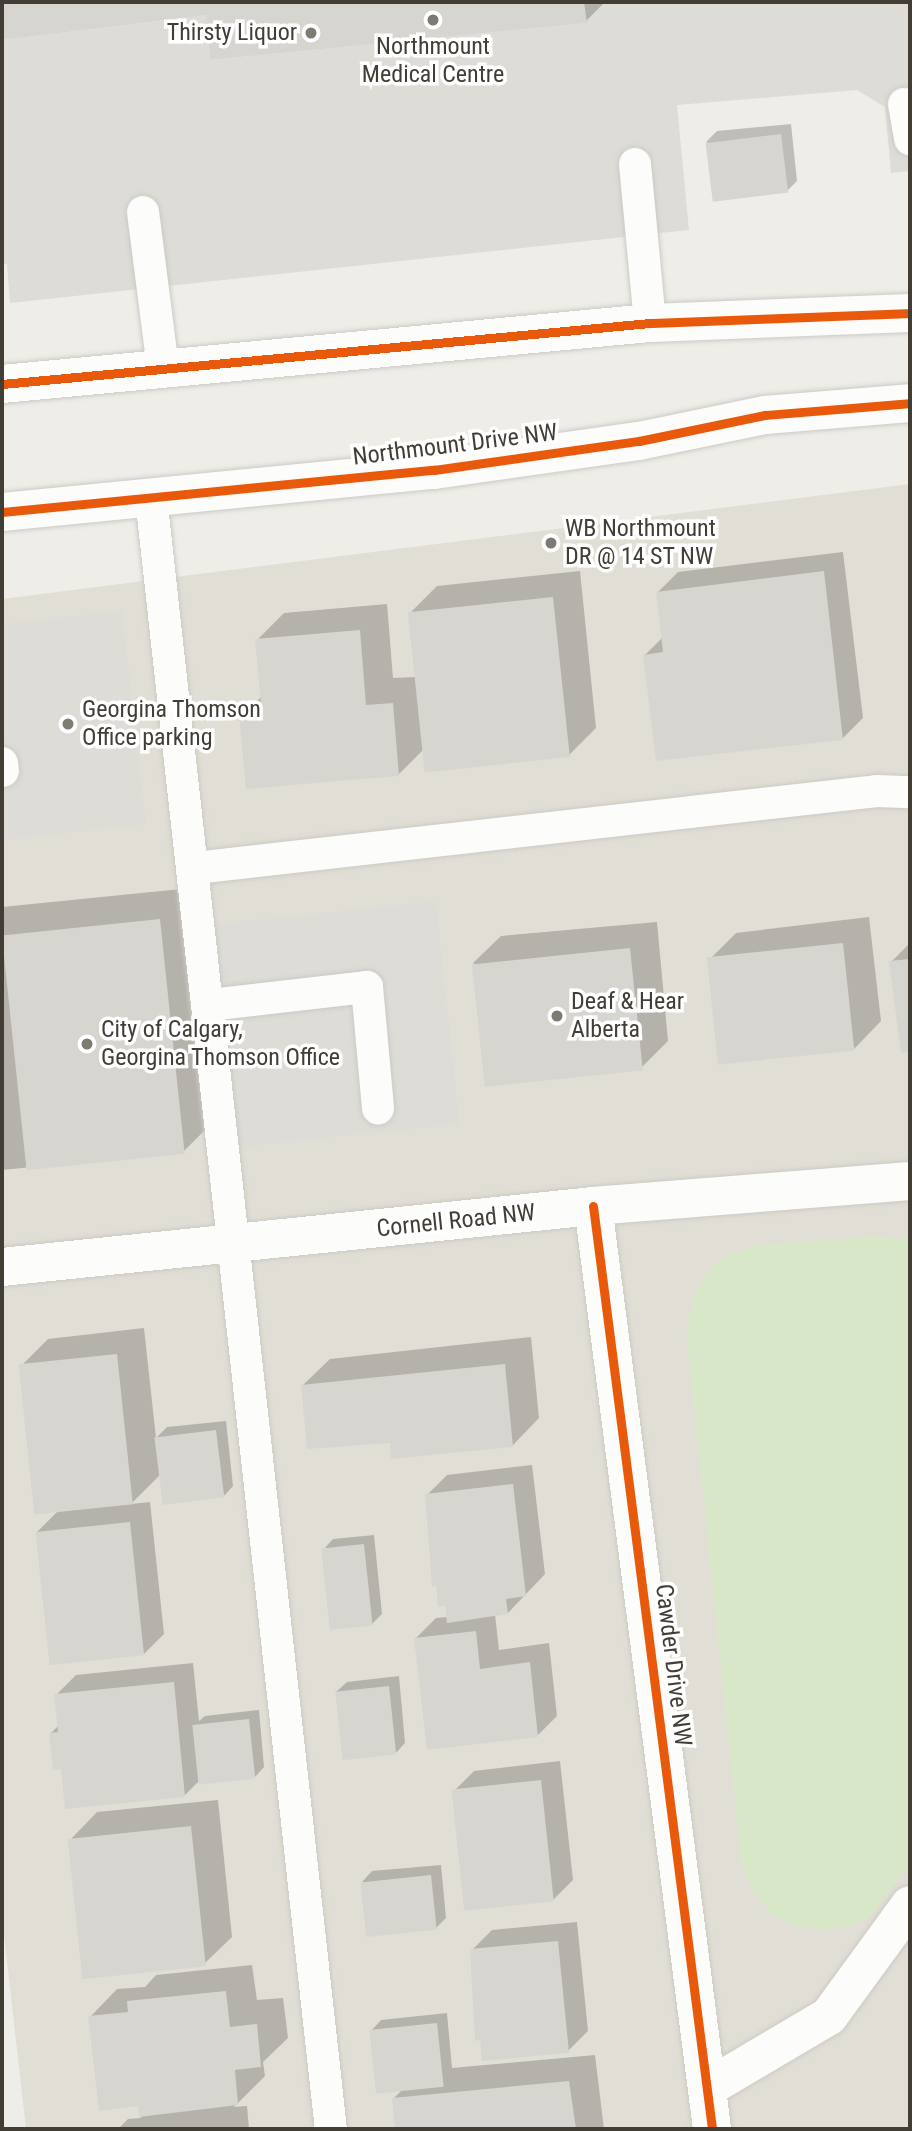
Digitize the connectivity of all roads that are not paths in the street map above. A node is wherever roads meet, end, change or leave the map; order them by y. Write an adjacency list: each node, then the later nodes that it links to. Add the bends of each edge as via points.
1 (904, 104): 2 (lane)
2 (910, 139)
3 (635, 164): 6 (lane)
4 (143, 212): 7 (lane)
5 (910, 313): 6 (street)
6 (650, 323): 7 (street)
7 (163, 369): 8 (street)
8 (2, 384)
9 (910, 403): 10 (street, Northmount Drive NW, via 765,415 639,441 434,470)
10 (150, 497): 11 (street, Northmount Drive NW); 13 (lane)
11 (2, 512)
12 (910, 792): 13 (lane, via 863,793)
13 (195, 867): 14 (lane)
14 (209, 1005): 15 (lane, via 367,987); 18 (lane)
15 (378, 1109)
16 (910, 1181): 17 (street, Cornell Road NW)
17 (593, 1206): 18 (street, Cornell Road NW); 21 (street, Cawder Drive NW)
18 (233, 1245): 19 (street, Cornell Road NW); 22 (lane)
19 (2, 1267)
20 (910, 1905): 21 (street, via 829,2016)
21 (709, 2087): 23 (street, Cawder Drive NW)
22 (331, 2129)
23 (712, 2129)

